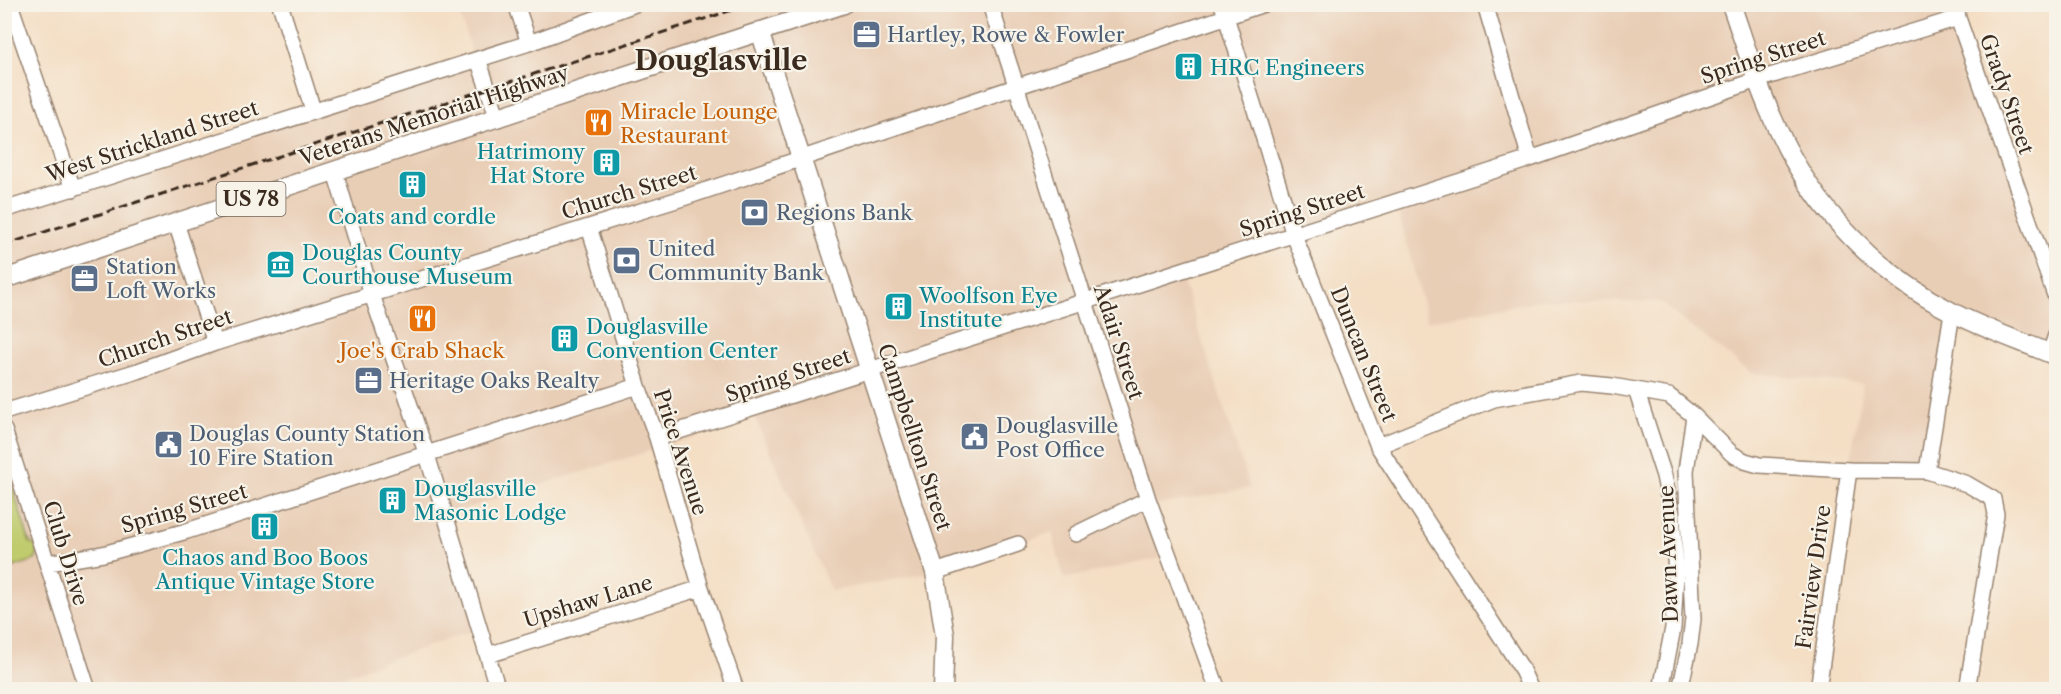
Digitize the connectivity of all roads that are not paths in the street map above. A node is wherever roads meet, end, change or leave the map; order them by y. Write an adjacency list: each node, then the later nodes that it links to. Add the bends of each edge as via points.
1 (10, 4): 22 (street)
2 (280, 4): 17 (street)
3 (516, 4): 13 (street)
4 (635, 4): 13 (street, West Strickland Street)
5 (844, 4): 12 (main road, Veterans Memorial Highway / US 78)
6 (990, 4): 16 (street, Adair Street)
7 (1264, 4): 10 (street, Church Street)
8 (1485, 4): 20 (street)
9 (1731, 4): 15 (main road)
10 (1224, 11): 16 (street, Church Street); 26 (street, Duncan Street)
11 (1958, 11): 15 (street, Spring Street); 29 (street, Grady Street)
12 (760, 31): 18 (main road, Veterans Memorial Highway / US 78); 19 (main road, Campbellton Street)
13 (529, 42): 14 (street, West Strickland Street)
14 (478, 59): 17 (street, West Strickland Street); 18 (street)
15 (1757, 80): 20 (street, Spring Street); 31 (main road, via 1779,132 1824,208 1878,263)
16 (1015, 86): 19 (street, Church Street); 30 (street, Adair Street)
17 (313, 110): 22 (street, West Strickland Street)
18 (498, 119): 21 (main road, Veterans Memorial Highway / US 78)
19 (801, 159): 25 (street, Church Street); 35 (main road, Campbellton Street)
20 (1530, 159): 26 (street, Spring Street)
21 (336, 171): 24 (main road, Veterans Memorial Highway / US 78); 28 (street)
22 (73, 189): 23 (street, West Strickland Street)
23 (4, 210)
24 (176, 223): 27 (main road, Veterans Memorial Highway / US 78); 33 (street)
25 (589, 227): 28 (street, Church Street); 36 (street, Price Avenue)
26 (1293, 235): 30 (street, Spring Street); 42 (street, Duncan Street)
27 (4, 279)
28 (372, 295): 33 (street, Church Street); 43 (street)
29 (2056, 298)
30 (1084, 303): 35 (street, Spring Street); 46 (street, Adair Street)
31 (1952, 313): 34 (main road); 45 (street)
32 (2056, 335): 34 (street)
33 (215, 343): 38 (street, Church Street, via 138,371)
34 (2054, 355)
35 (870, 371): 41 (street, Spring Street); 50 (main road, Campbellton Street)
36 (638, 386): 41 (street, Price Avenue); 43 (street, Spring Street)
37 (1636, 390): 39 (street, via 1669,396); 42 (street, via 1581,383 1494,399); 59 (street, via 1664,476 1672,515 1674,628)
38 (4, 411)
39 (1694, 416): 44 (street, via 1722,446 1745,461); 60 (street, Dawn Avenue, via 1686,471 1693,619)
40 (4, 430): 49 (street, Club Drive)
41 (657, 438): 51 (street, Price Avenue)
42 (1378, 446): 58 (street, Duncan Street, via 1520,666)
43 (427, 455): 49 (street, Spring Street, via 187,531 103,554); 52 (street)
44 (1849, 470): 45 (street); 61 (street, Fairview Drive)
45 (1927, 471): 62 (street, via 1982,491 1993,500 1996,514)
46 (1148, 499): 47 (street); 57 (street, Adair Street)
47 (1076, 534)
48 (1018, 544): 50 (street)
49 (48, 562): 53 (street, Club Drive)
50 (935, 572): 56 (main road, Campbellton Street, via 945,636)
51 (701, 588): 52 (street, Upshaw Lane); 55 (street, Price Avenue)
52 (488, 655): 54 (street)
53 (88, 690)
54 (498, 690)
55 (736, 690)
56 (943, 690)
57 (1218, 690)
58 (1531, 690)
59 (1661, 690)
60 (1680, 690)
61 (1818, 690)
62 (1967, 690)

